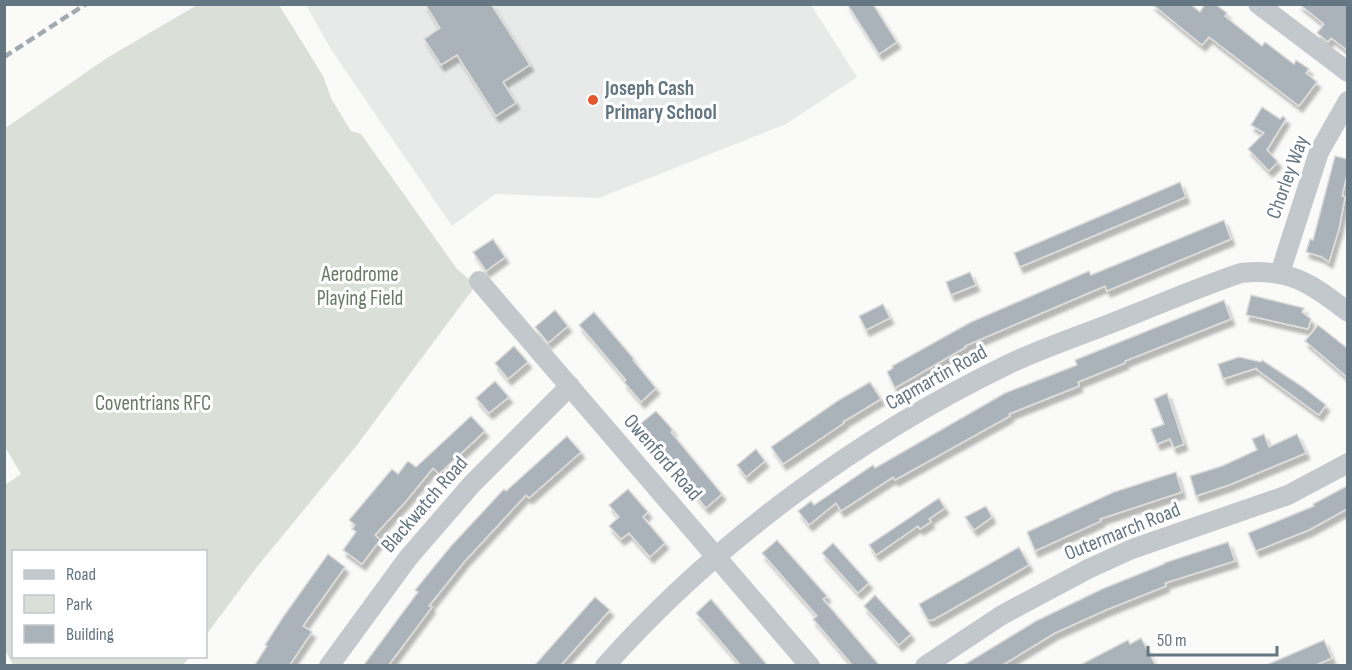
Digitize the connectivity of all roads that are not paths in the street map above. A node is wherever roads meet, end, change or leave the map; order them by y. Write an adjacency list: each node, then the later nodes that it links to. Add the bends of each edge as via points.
1 (1258, 4): 2 (street)
2 (1347, 72)
3 (1347, 101): 4 (street, Chorley Way)
4 (1340, 131): 5 (street, Chorley Way, via 1319,153)
5 (1280, 273): 7 (street, Capmartin Road, via 1316,287); 10 (street, Capmartin Road, via 1258,271 1222,279 983,377 888,431 836,466)
6 (479, 281): 8 (street, Owenford Road)
7 (1347, 312)
8 (570, 386): 10 (street, Owenford Road); 11 (street, Blackwatch Road, via 471,484 408,558)
9 (1347, 463): 14 (street, Outermarch Road, via 1287,495 1132,549 1068,579 1002,615)
10 (717, 557): 12 (street, Capmartin Road, via 657,611); 13 (street, Owenford Road)
11 (329, 666)
12 (605, 666)
13 (810, 666)
14 (925, 666)

